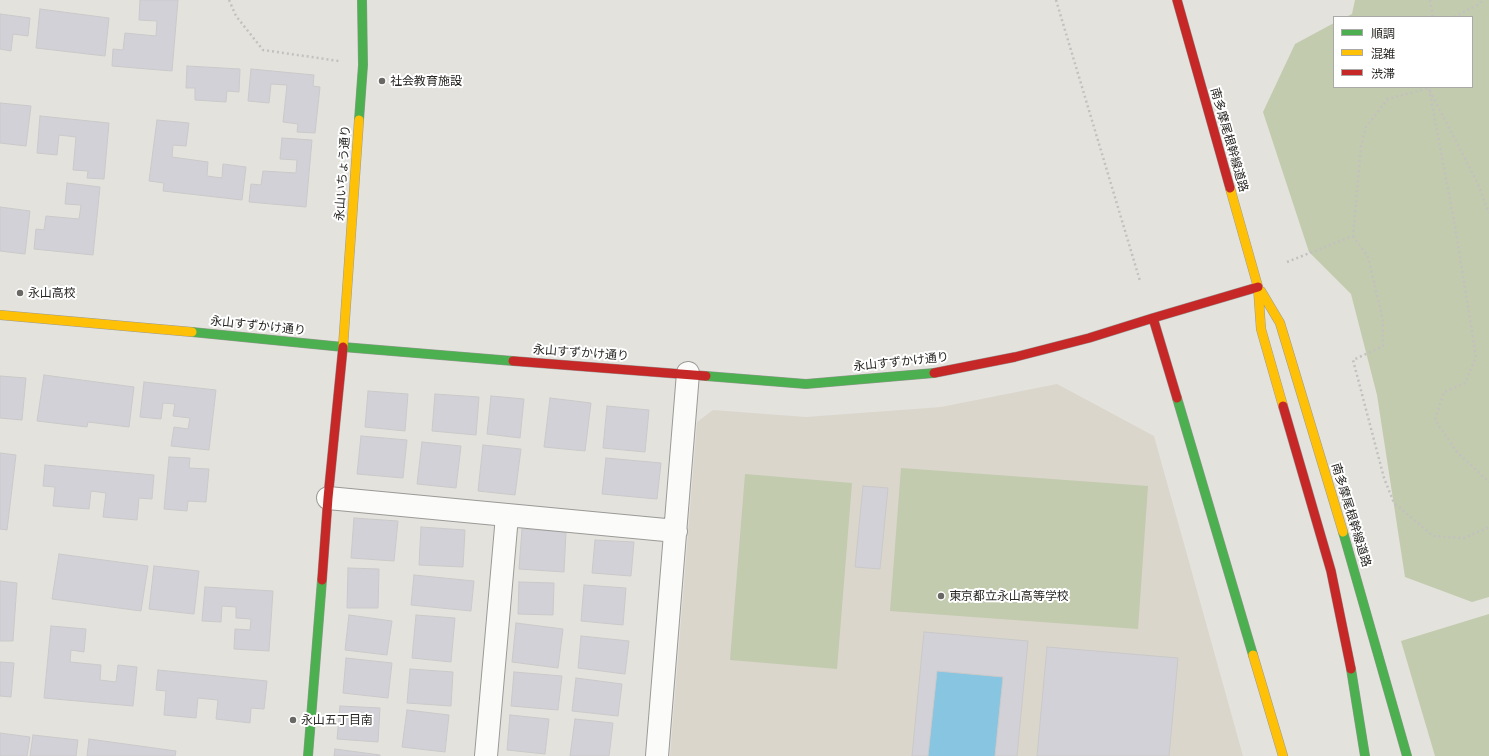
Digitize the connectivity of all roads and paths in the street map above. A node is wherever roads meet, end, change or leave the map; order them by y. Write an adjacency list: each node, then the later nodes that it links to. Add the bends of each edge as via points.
1 (229, 0): 9 (path, via 236,16 263,50)
2 (362, 0): 9 (street, 永山いちょう通り)
3 (1056, 0): 14 (path)
4 (1177, 0): 15 (street, 南多摩尾根幹線道路)
5 (1430, 0): 7 (path)
6 (1483, 0): 8 (path)
7 (1433, 16)
8 (1456, 16)
9 (363, 65): 18 (street, 永山いちょう通り)
10 (1429, 88): 11 (path, via 1478,184); 12 (path, via 1388,99 1366,127 1361,146); 20 (path, via 1476,357 1465,383 1444,392 1435,420 1457,452)
11 (1489, 213)
12 (1353, 236): 13 (path); 23 (path, via 1368,257 1383,320 1383,346 1353,360 1384,478 1394,503 1433,536 1464,538)
13 (1287, 262)
14 (1140, 281)
15 (1258, 287): 17 (street); 29 (street, 南多摩尾根幹線道路, via 1261,329 1331,571 1350,660); 30 (street, 南多摩尾根幹線道路, via 1280,323 1354,568)
16 (0, 315): 18 (street, 永山すずかけ通り)
17 (1153, 318): 19 (street, 永山すずかけ通り, via 1022,355 930,374 806,384); 28 (street)
18 (343, 347): 19 (street, 永山すずかけ通り); 21 (street, 永山いちょう通り)
19 (688, 373): 24 (street)
20 (1489, 482)
21 (328, 498): 22 (street); 25 (street, 永山いちょう通り)
22 (507, 516): 24 (street); 26 (street)
23 (1489, 527)
24 (676, 531): 27 (street)
25 (308, 756)
26 (486, 756)
27 (657, 756)
28 (1283, 756)
29 (1365, 756)
30 (1407, 756)

